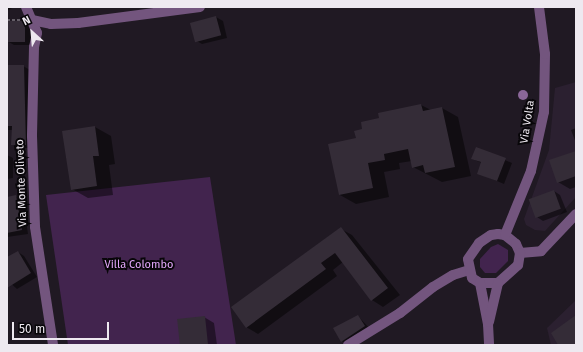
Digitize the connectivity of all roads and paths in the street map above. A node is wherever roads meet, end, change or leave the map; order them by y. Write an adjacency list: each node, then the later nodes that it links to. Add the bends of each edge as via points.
1 (26, 7): 4 (street, Via Monte Oliveto)
2 (200, 7): 4 (street, via 78,23 51,24)
3 (539, 7): 6 (street, Via Volta, via 545,54 544,112 531,171)
4 (32, 20): 12 (street, Via Monte Oliveto, via 37,33 34,46 32,136 35,227)
5 (576, 214): 7 (street, via 541,251)
6 (505, 235): 7 (street, via 516,244); 8 (street, via 491,235 479,243 468,259)
7 (520, 254): 10 (street, via 518,265)
8 (469, 270): 9 (street, via 472,278); 13 (street, via 453,275 438,284 400,313)
9 (480, 283): 10 (street); 11 (street)
10 (498, 283): 11 (street)
11 (488, 324): 14 (street)
12 (53, 345)
13 (348, 345)
14 (489, 345)

